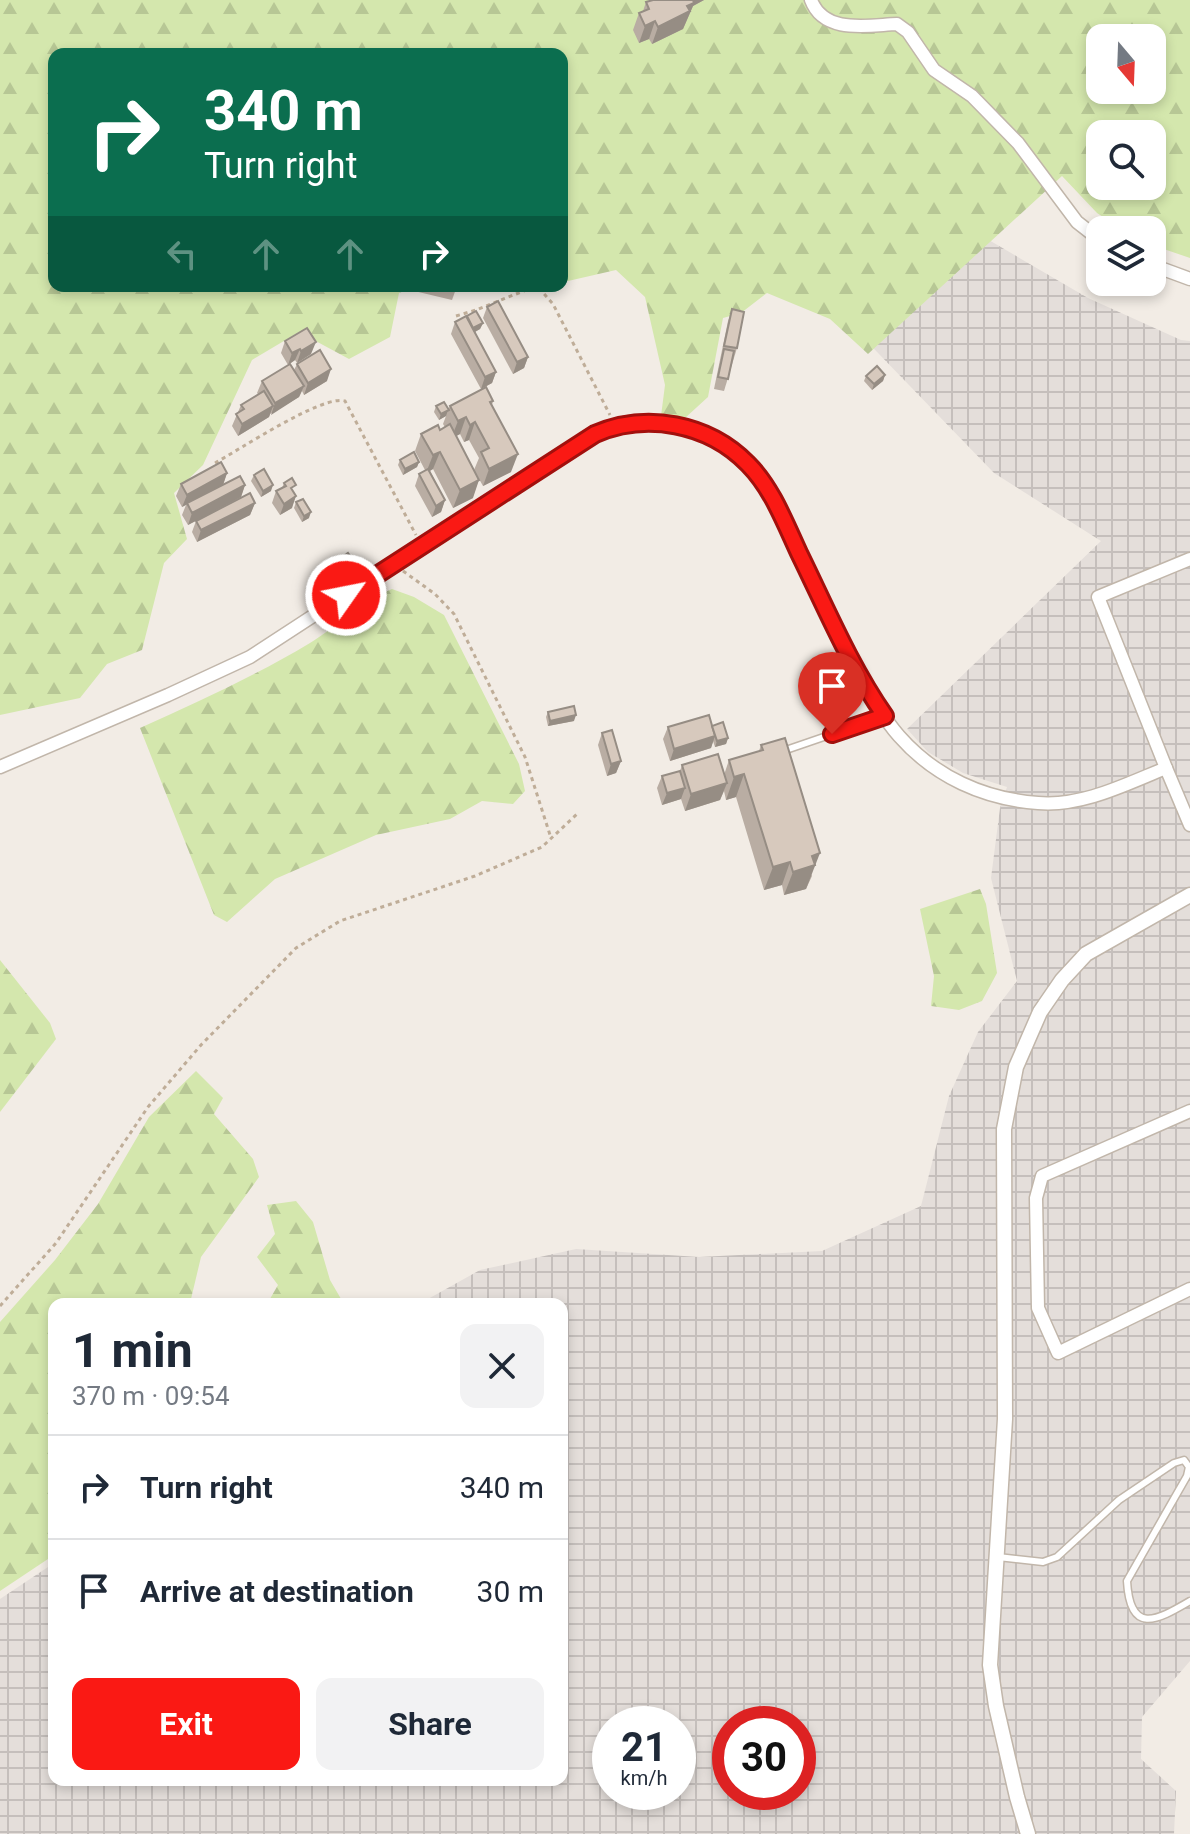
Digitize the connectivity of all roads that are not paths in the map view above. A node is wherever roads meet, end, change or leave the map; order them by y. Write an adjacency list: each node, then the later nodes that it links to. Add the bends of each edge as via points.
1 (811, 0): 2 (street, via 825,18 845,27 897,24 908,32 934,70 972,96 1018,143)
2 (1086, 229)
3 (1166, 270): 4 (street)
4 (1190, 279)
5 (1190, 559): 9 (street, via 1098,597)
6 (885, 716): 7 (lane); 8 (street, via 765,485 747,463 704,434 644,421 616,425 572,447 250,657); 9 (street, via 898,735 944,776 980,792 1038,803 1097,795)
7 (779, 752)
8 (0, 767)
9 (1166, 768): 10 (street)
10 (1190, 825)
11 (1190, 895): 14 (street, via 1086,954 1040,1012 1016,1067 1004,1129 1005,1419)
12 (1190, 1111): 13 (street, via 1042,1176 1036,1198 1038,1308 1058,1353)
13 (1190, 1289)
14 (998, 1557): 15 (lane, via 1043,1562 1057,1557 1119,1500 1184,1460 1187,1476 1127,1581 1133,1611 1145,1619 1160,1619); 16 (street, via 990,1665)
15 (1190, 1601)
16 (1028, 1834)

